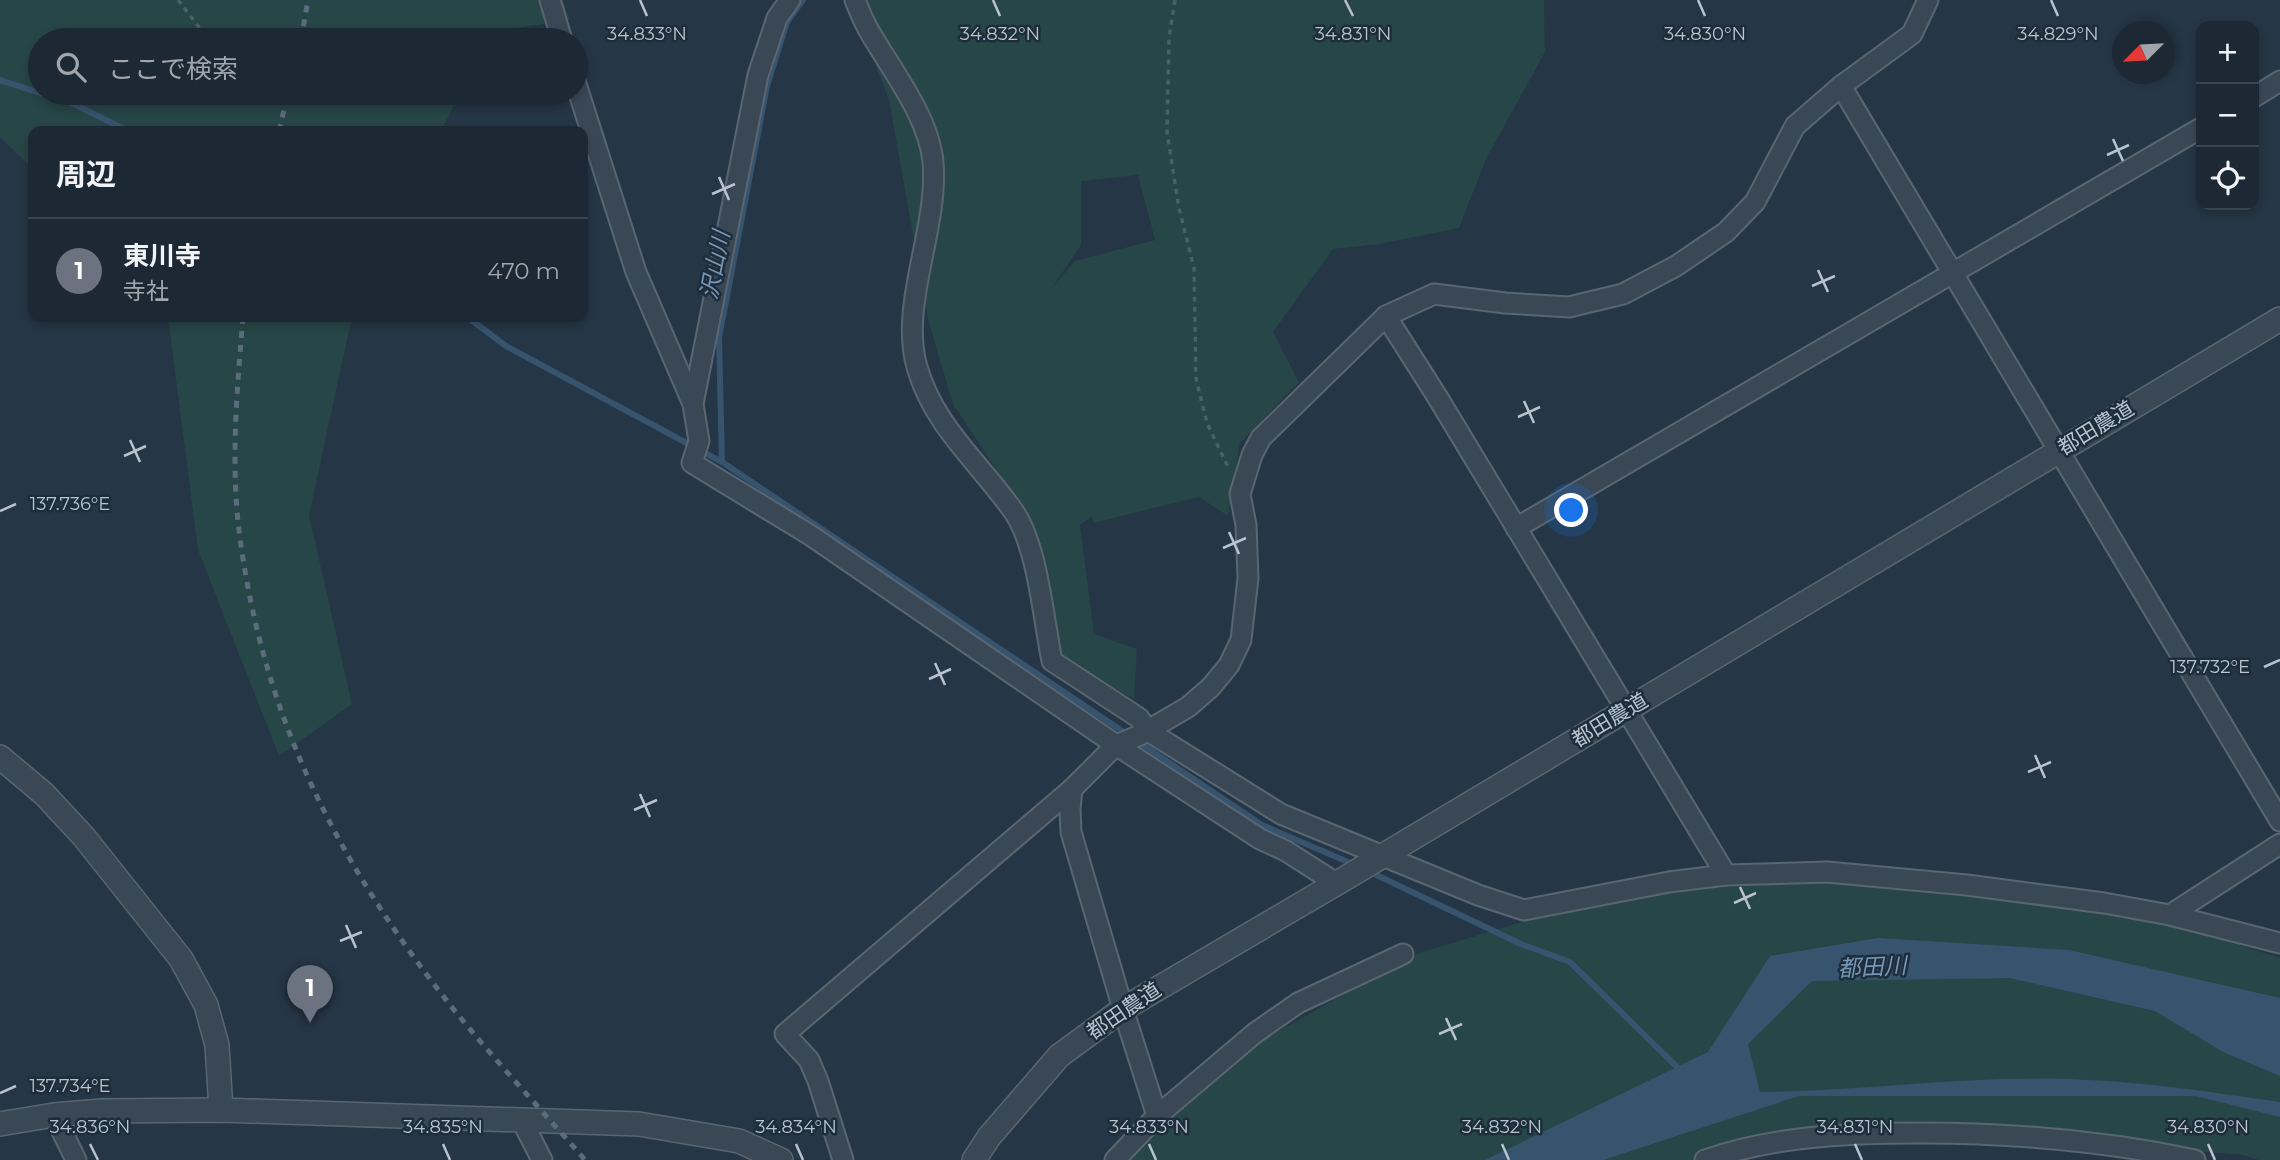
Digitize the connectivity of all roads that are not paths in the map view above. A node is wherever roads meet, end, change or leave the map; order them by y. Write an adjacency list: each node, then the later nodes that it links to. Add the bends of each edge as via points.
1 (550, 0): 5 (street)
2 (790, 0): 14 (street, via 777,18 758,75)
3 (855, 0): 18 (street, via 910,97 933,159 934,190 913,339 925,393 939,419 1015,513 1030,544 1052,661 1139,718)
4 (1928, 0): 7 (street, via 1912,34)
5 (558, 28)
6 (2280, 82): 8 (street)
7 (1841, 86): 11 (street); 12 (street, via 1795,126 1755,202 1726,232 1623,294 1569,307 1434,295)
8 (2259, 94)
9 (583, 105): 14 (street, via 636,272)
10 (2196, 131): 11 (street)
11 (1953, 274): 15 (street); 16 (street)
12 (1386, 316): 16 (street); 18 (street, via 1261,438 1252,455 1240,494 1248,578 1241,640 1230,665 1188,707)
13 (2280, 319): 15 (street, 都田農道)
14 (693, 404): 18 (street, via 699,441 692,463)
15 (2059, 450): 17 (street, 都田農道); 21 (street)
16 (1516, 528): 17 (street)
17 (1625, 711): 23 (street, 都田農道); 24 (street)
18 (1132, 738): 20 (street); 23 (street); 25 (street, via 1260,839)
19 (0, 757): 30 (street, via 44,794 84,837 181,959 206,1005 217,1045)
20 (1072, 789): 29 (street, via 1072,832); 39 (street, via 785,1034 809,1060)
21 (2280, 821)
22 (2280, 844): 26 (street)
23 (1379, 858): 24 (street, via 1524,910); 25 (street, 都田農道)
24 (1726, 875): 26 (street, via 1827,872 1898,877)
25 (1343, 880): 29 (street, 都田農道)
26 (2170, 915): 27 (street)
27 (2280, 943)
28 (1403, 954): 32 (street, via 1298,1003)
29 (1123, 1009): 32 (street); 40 (street, 都田農道, via 1059,1056)
30 (222, 1110): 31 (street); 33 (street)
31 (54, 1115): 34 (street); 36 (street)
32 (1157, 1116): 41 (street)
33 (522, 1121): 37 (street); 38 (street, via 639,1124 739,1141)
34 (0, 1124)
35 (1772, 1142): 42 (street); 43 (street); 44 (street, via 1896,1133 1997,1135 2123,1147)
36 (76, 1160)
37 (542, 1160)
38 (780, 1160)
39 (843, 1160)
40 (974, 1160)
41 (1115, 1160)
42 (1704, 1160)
43 (1781, 1160)
44 (2195, 1160)

